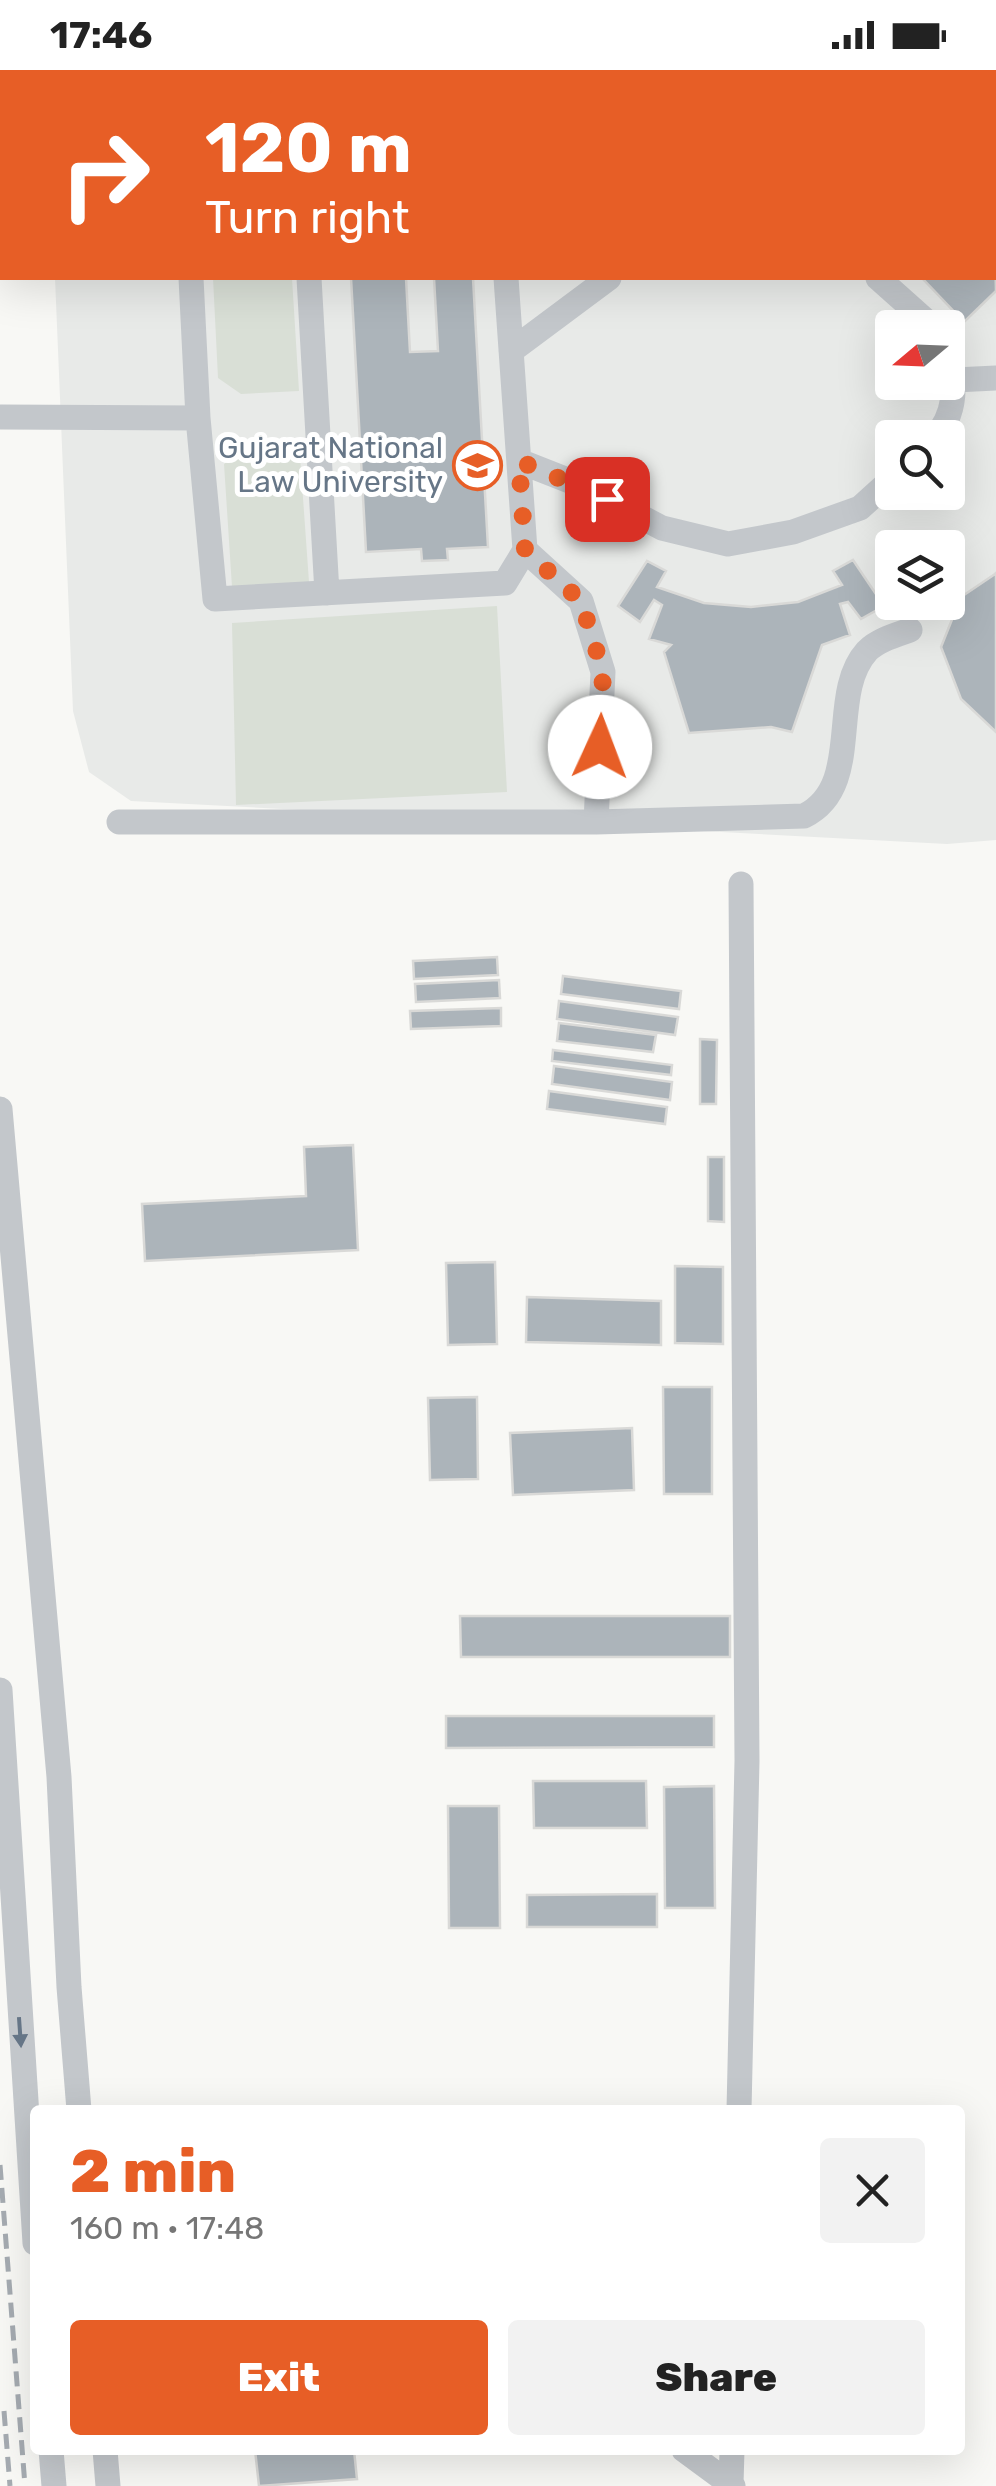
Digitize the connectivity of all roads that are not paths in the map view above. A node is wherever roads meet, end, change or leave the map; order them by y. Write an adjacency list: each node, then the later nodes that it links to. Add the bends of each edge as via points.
1 (0, 70): 2 (street)
2 (0, 90)
3 (191, 280): 13 (street)
4 (309, 280): 17 (street)
5 (506, 280): 9 (street)
6 (607, 280): 9 (street)
7 (880, 280): 8 (street)
8 (914, 310)
9 (511, 351): 14 (street)
10 (965, 372): 11 (street)
11 (996, 378)
12 (0, 417): 13 (street)
13 (198, 418): 17 (street, via 215,599)
14 (519, 461): 15 (street, via 662,528 728,544 793,532 860,508); 16 (street)
15 (875, 495)
16 (525, 550): 17 (street, via 505,583); 20 (street, via 581,601 603,672)
17 (327, 593)
18 (910, 630): 20 (street, via 866,652 854,676 837,775 819,809 804,816)
19 (119, 822): 20 (street)
20 (596, 822)
21 (740, 884): 25 (street, via 747,1761)
22 (0, 1110): 24 (street, via 60,1777)
23 (0, 1690): 26 (street, one-way to 26)
24 (79, 2105)
25 (739, 2105)
26 (30, 2131)
27 (0, 2138): 28 (street)
28 (30, 2146)
29 (51, 2455): 34 (street)
30 (105, 2455): 35 (street)
31 (691, 2455): 33 (street)
32 (732, 2455): 33 (street)
33 (732, 2485)
34 (54, 2486)
35 (108, 2486)

